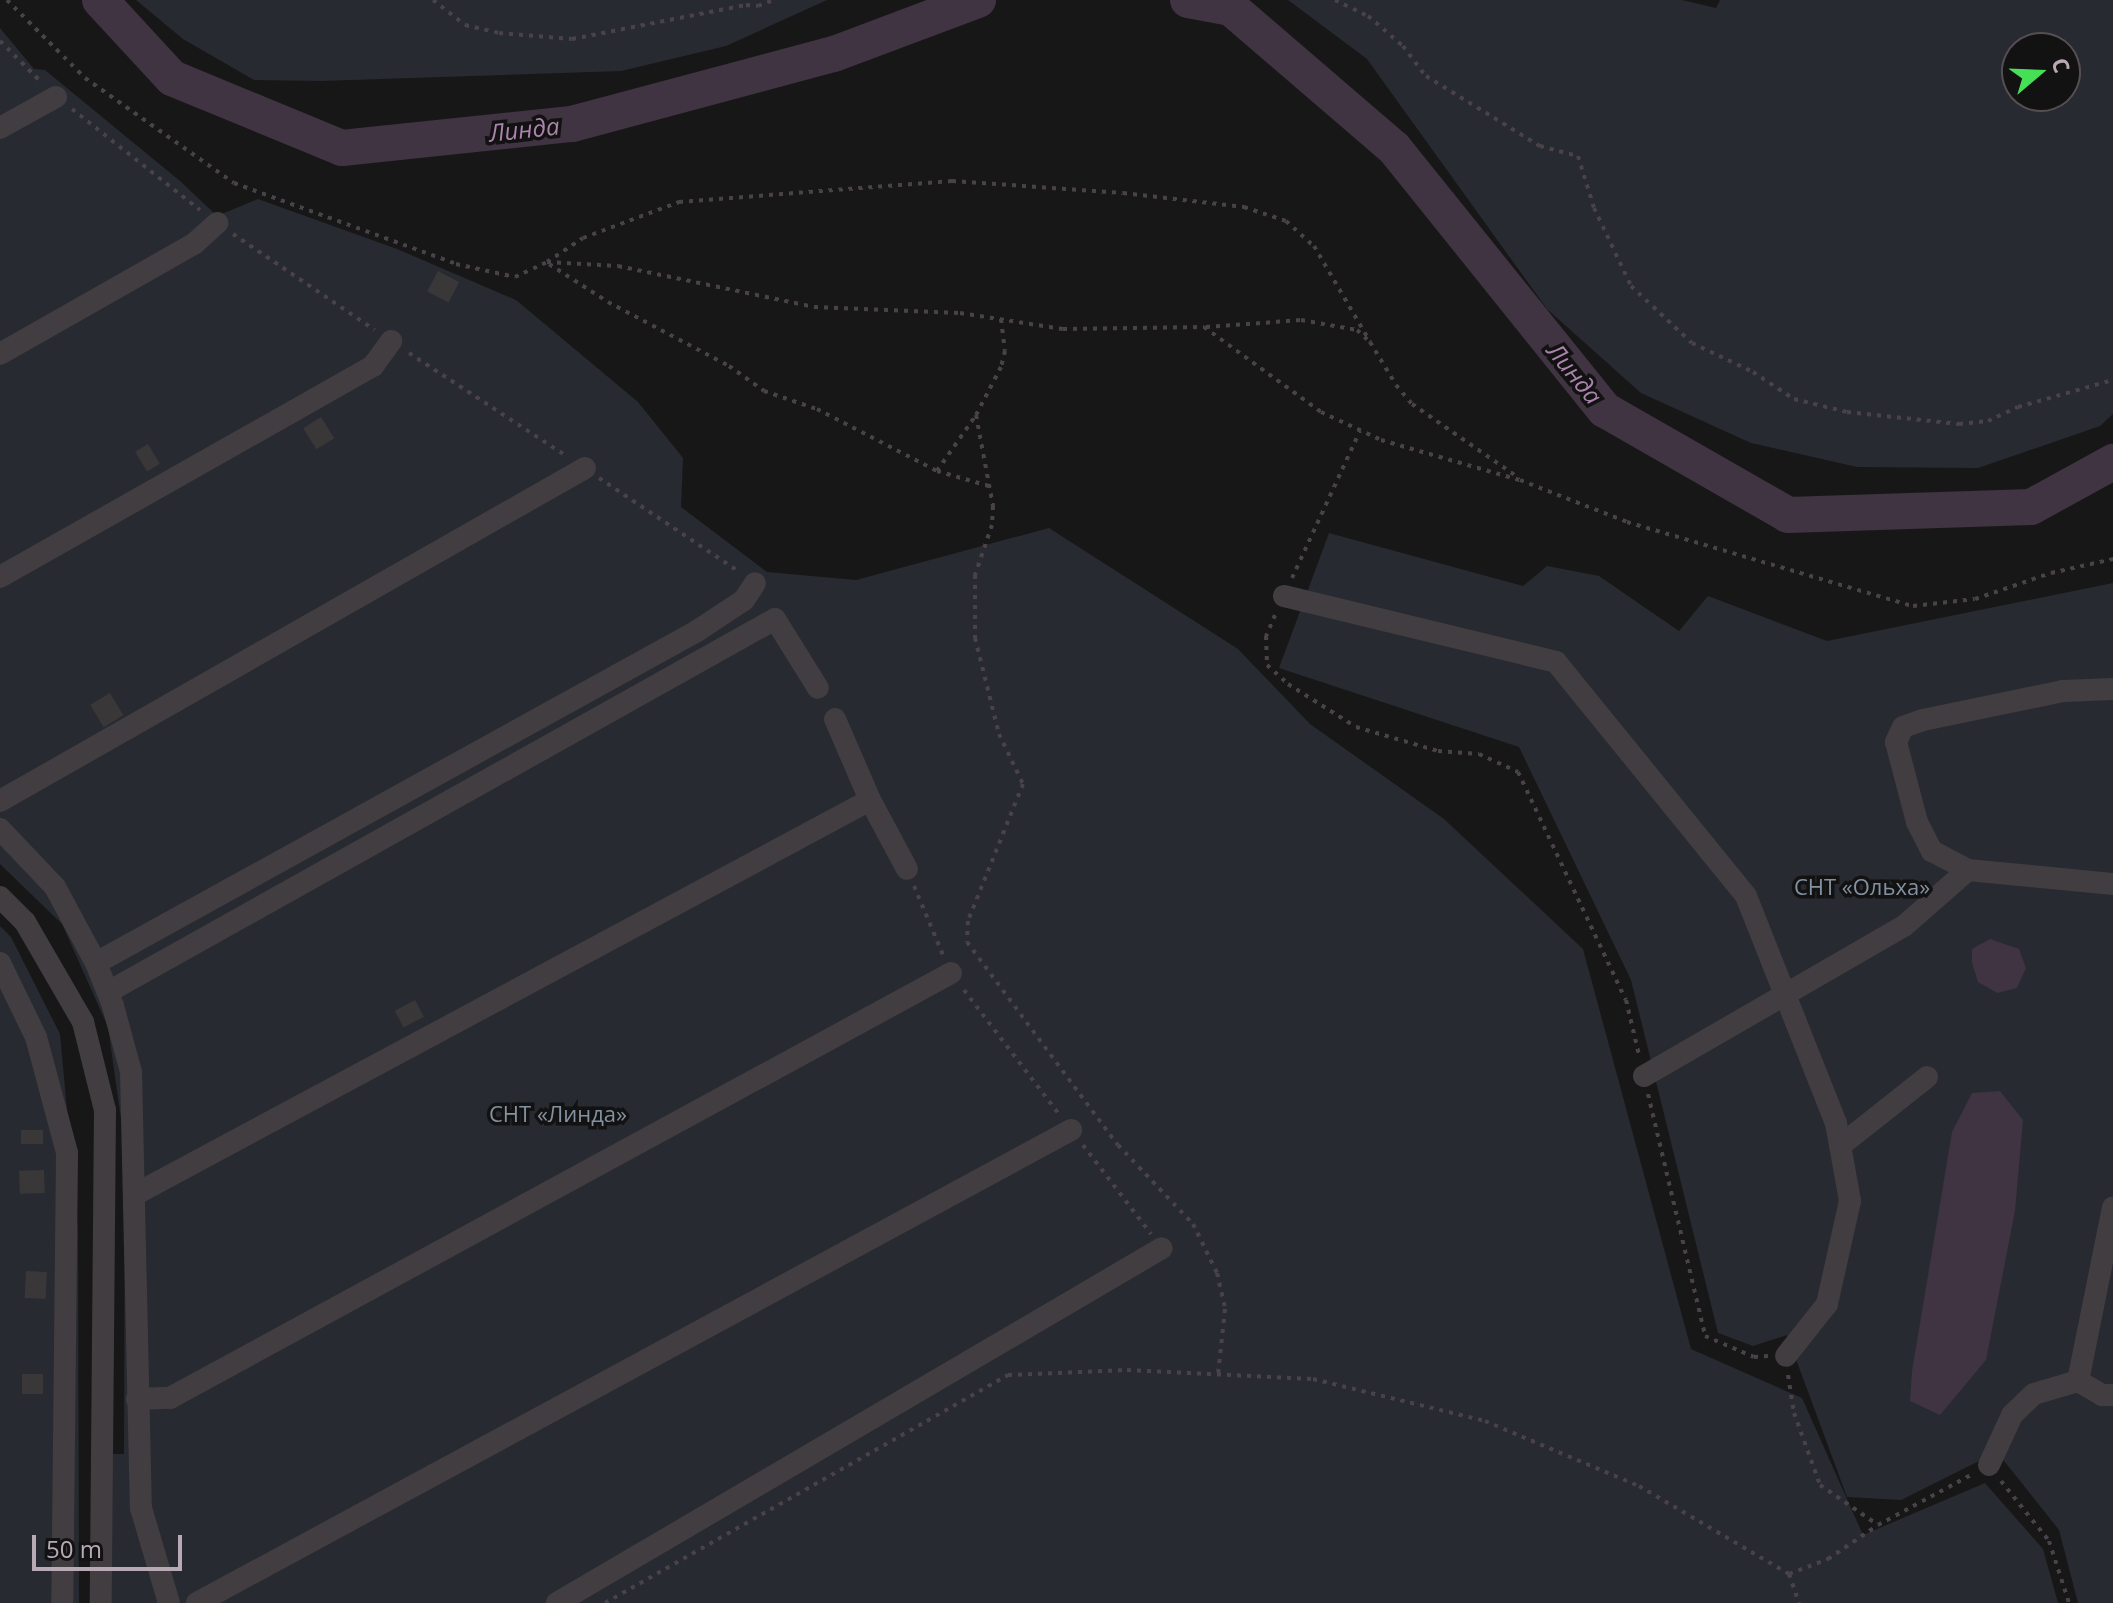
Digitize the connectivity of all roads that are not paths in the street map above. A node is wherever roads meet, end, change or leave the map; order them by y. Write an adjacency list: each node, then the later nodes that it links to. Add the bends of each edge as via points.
1 (56, 97): 2 (street)
2 (0, 128)
3 (217, 223): 5 (street, via 195,243)
4 (391, 341): 7 (street, via 373,366)
5 (0, 354)
6 (585, 468): 14 (street)
7 (0, 577)
8 (755, 583): 21 (street, via 744,600 697,631)
9 (1284, 596): 24 (street, via 1556,662 1746,896)
10 (818, 688): 23 (street, via 775,619)
11 (2113, 689): 17 (street, via 2063,691 1903,727 1896,742 1917,822 1932,851)
12 (835, 719): 13 (street)
13 (870, 800): 16 (street); 29 (street)
14 (0, 801)
15 (0, 829): 21 (street, via 55,887)
16 (907, 869)
17 (1968, 870): 18 (street); 24 (street, via 1904,926)
18 (2113, 884)
19 (0, 897): 38 (street, via 25,922 83,1022 105,1110)
20 (0, 963): 37 (street, via 36,1037 67,1153)
21 (96, 963): 23 (street)
22 (951, 973): 35 (street, via 170,1398)
23 (108, 992): 29 (street, via 131,1072)
24 (1786, 996): 25 (street); 28 (street, via 1836,1123)
25 (1644, 1076)
26 (1927, 1077): 28 (street)
27 (1071, 1130): 40 (street)
28 (1840, 1146): 32 (street, via 1850,1201 1827,1304)
29 (134, 1195): 35 (street)
30 (2113, 1208): 33 (street)
31 (1162, 1248): 41 (street)
32 (1786, 1356)
33 (2078, 1381): 34 (street, via 2102,1395); 36 (street, via 2034,1394 2012,1415)
34 (2113, 1395)
35 (137, 1399): 39 (street, via 141,1508)
36 (1989, 1465)
37 (62, 1603)
38 (101, 1603)
39 (169, 1603)
40 (197, 1603)
41 (557, 1603)

